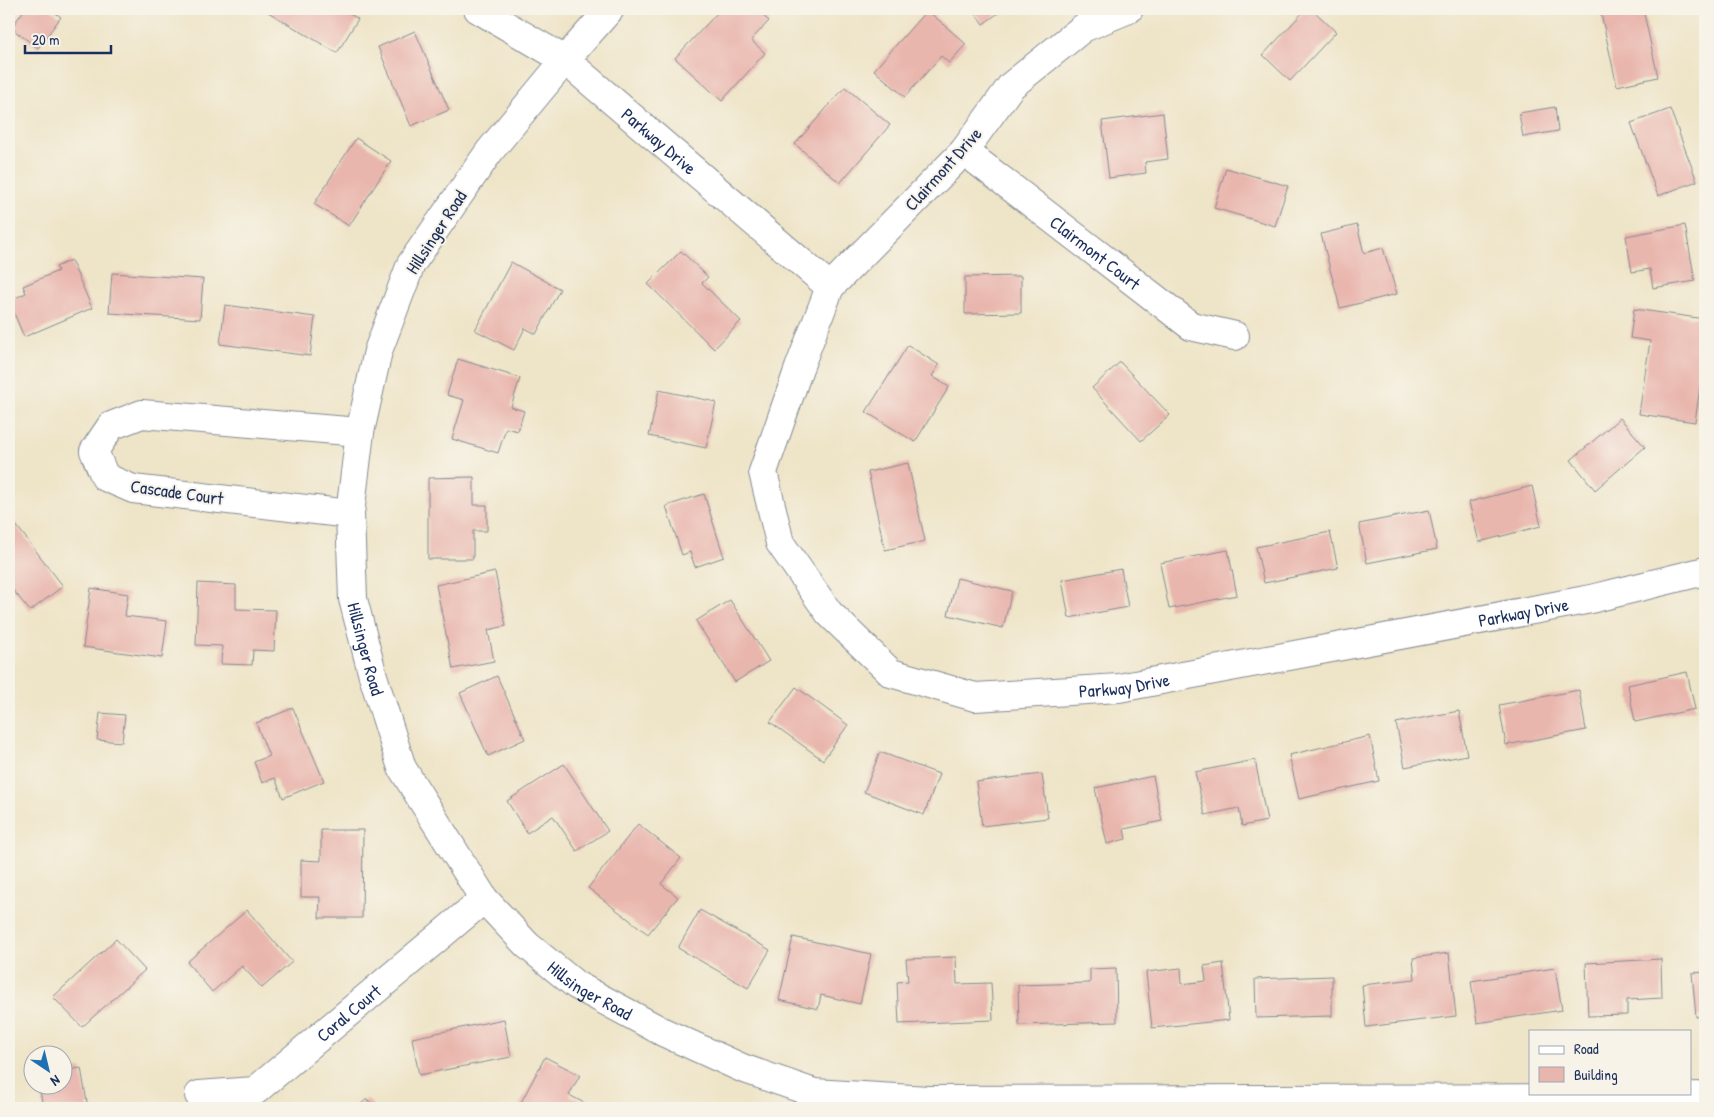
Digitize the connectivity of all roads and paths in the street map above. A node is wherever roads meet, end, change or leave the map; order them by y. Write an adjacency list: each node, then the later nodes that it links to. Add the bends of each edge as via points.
1 (478, 9): 4 (street, Parkway Drive)
2 (610, 9): 4 (street, Hillsinger Road)
3 (1129, 9): 5 (street, Clairmont Drive, via 1083,28 1011,86)
4 (565, 60): 6 (street, Parkway Drive); 9 (street, Hillsinger Road, via 489,152 411,264 378,351)
5 (964, 151): 6 (street, Clairmont Drive); 7 (street, Clairmont Court, via 1191,326)
6 (830, 287): 8 (street, Clairmont Drive)
7 (1235, 336)
8 (799, 368): 11 (street, Parkway Drive, via 763,472 780,543 829,613 891,673 975,697 1119,688 1591,598)
9 (360, 432): 10 (street, Hillsinger Road); 10 (street, Cascade Court, via 142,414 111,426 94,451 105,477 133,489)
10 (350, 514): 12 (street, Hillsinger Road, via 353,599 402,768)
11 (1705, 571)
12 (484, 899): 13 (street, Coral Court, via 255,1091); 14 (street, Hillsinger Road, via 527,945 576,985 663,1032 742,1068 814,1093 928,1100)
13 (199, 1095)
14 (1705, 1096)

